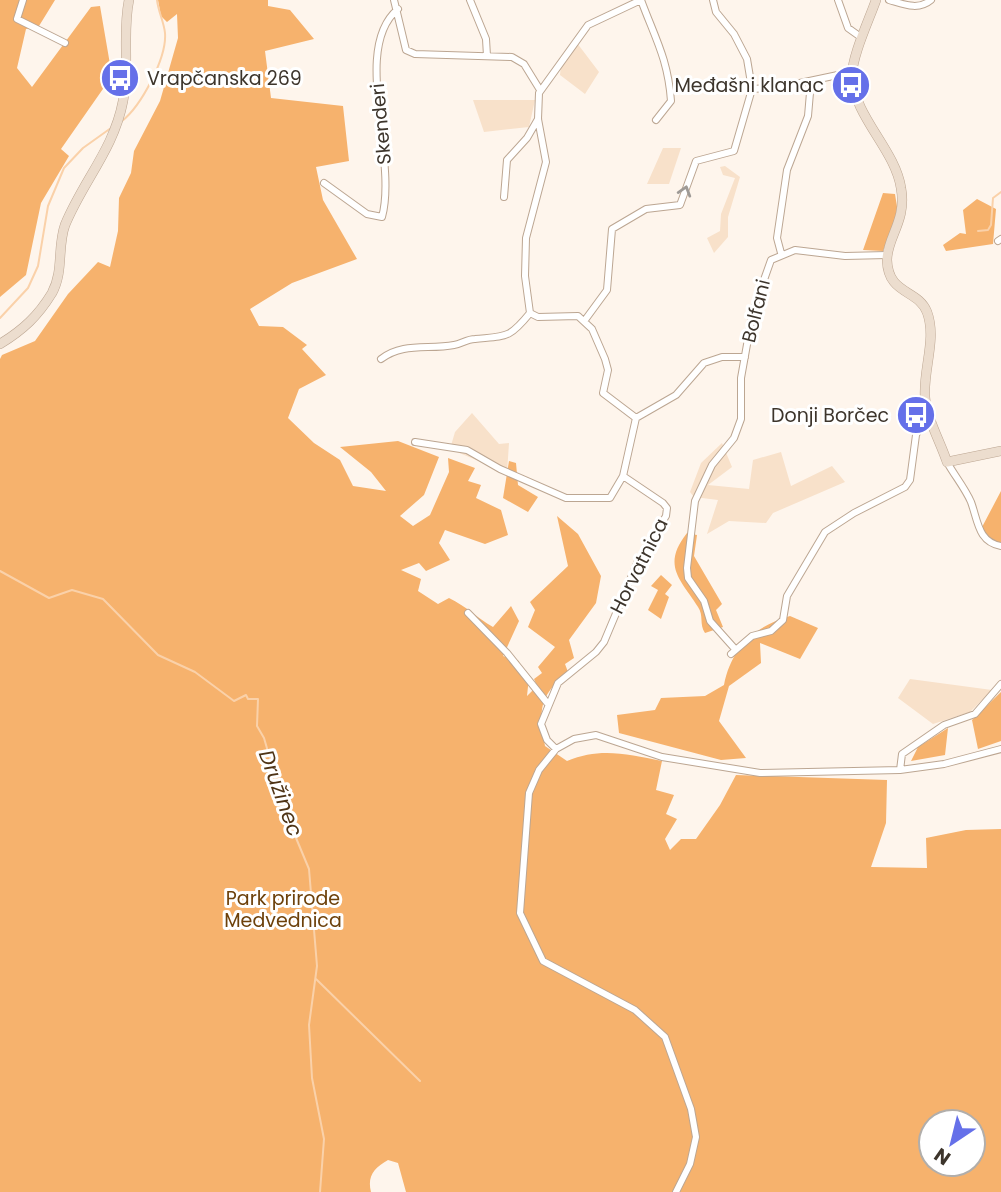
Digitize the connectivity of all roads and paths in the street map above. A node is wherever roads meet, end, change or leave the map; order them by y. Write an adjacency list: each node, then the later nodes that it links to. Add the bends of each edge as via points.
1 (23, 0): 12 (street, via 17,19)
2 (129, 0): 26 (street, via 125,83 114,137 65,227 59,276 51,295 27,327)
3 (394, 0): 10 (street)
4 (470, 0): 13 (street)
5 (713, 0): 16 (street, via 747,59)
6 (838, 0): 11 (street, via 848,28)
7 (876, 0): 11 (street)
8 (889, 0): 9 (street, via 913,6)
9 (930, 0)
10 (398, 9): 13 (street, via 404,46 410,53); 20 (street, Skenderi, via 378,45 377,101 387,163 382,217 367,214)
11 (863, 39): 14 (street)
12 (65, 43)
13 (487, 56): 17 (street, via 519,60)
14 (852, 72): 15 (street); 23 (street, via 857,96 902,188 902,216)
15 (811, 81): 16 (street); 22 (street, via 808,116 787,170 777,238)
16 (752, 89): 25 (street, one-way to 16, via 607,290 611,232 646,209 680,205 696,161 734,151)
17 (540, 90): 18 (street); 19 (street, via 592,22 641,0 668,66 671,101)
18 (538, 119): 21 (street, via 506,160); 24 (street, via 546,162 526,238)
19 (656, 120)
20 (324, 183)
21 (504, 197)
22 (781, 253): 23 (street); 27 (street, Bolfani, via 771,260 761,282)
23 (887, 255): 29 (street, via 891,279 922,304 929,320 924,380)
24 (530, 313): 25 (street); 28 (street, via 504,337 400,348)
25 (585, 320): 30 (street, via 607,366 603,393)
26 (0, 344)
27 (745, 357): 29 (street, Bolfani, via 741,419 695,501 687,573 710,621 733,652 783,620 787,596 825,532 905,487 916,435); 30 (street, Bolfani, via 704,363 676,395)
28 (381, 359)
29 (928, 411): 33 (street)
30 (636, 418): 34 (street)
31 (415, 442): 34 (street, via 467,450 566,498 607,500)
32 (1001, 451): 33 (street)
33 (947, 462): 35 (street, via 970,500 980,532 988,542)
34 (623, 476): 38 (street, Horvatnica, via 663,503 666,516 638,561 601,648 558,682)
35 (1001, 546)
36 (468, 613): 38 (street)
37 (1001, 684): 41 (street, via 975,714 944,725 902,754)
38 (548, 704): 39 (street, via 542,729)
39 (556, 749): 41 (street, via 596,735 662,757 760,773); 42 (street, via 539,770 529,793 520,913 543,961 635,1010 664,1037 691,1109 696,1138)
40 (1001, 749): 41 (street)
41 (900, 770)
42 (676, 1192)

